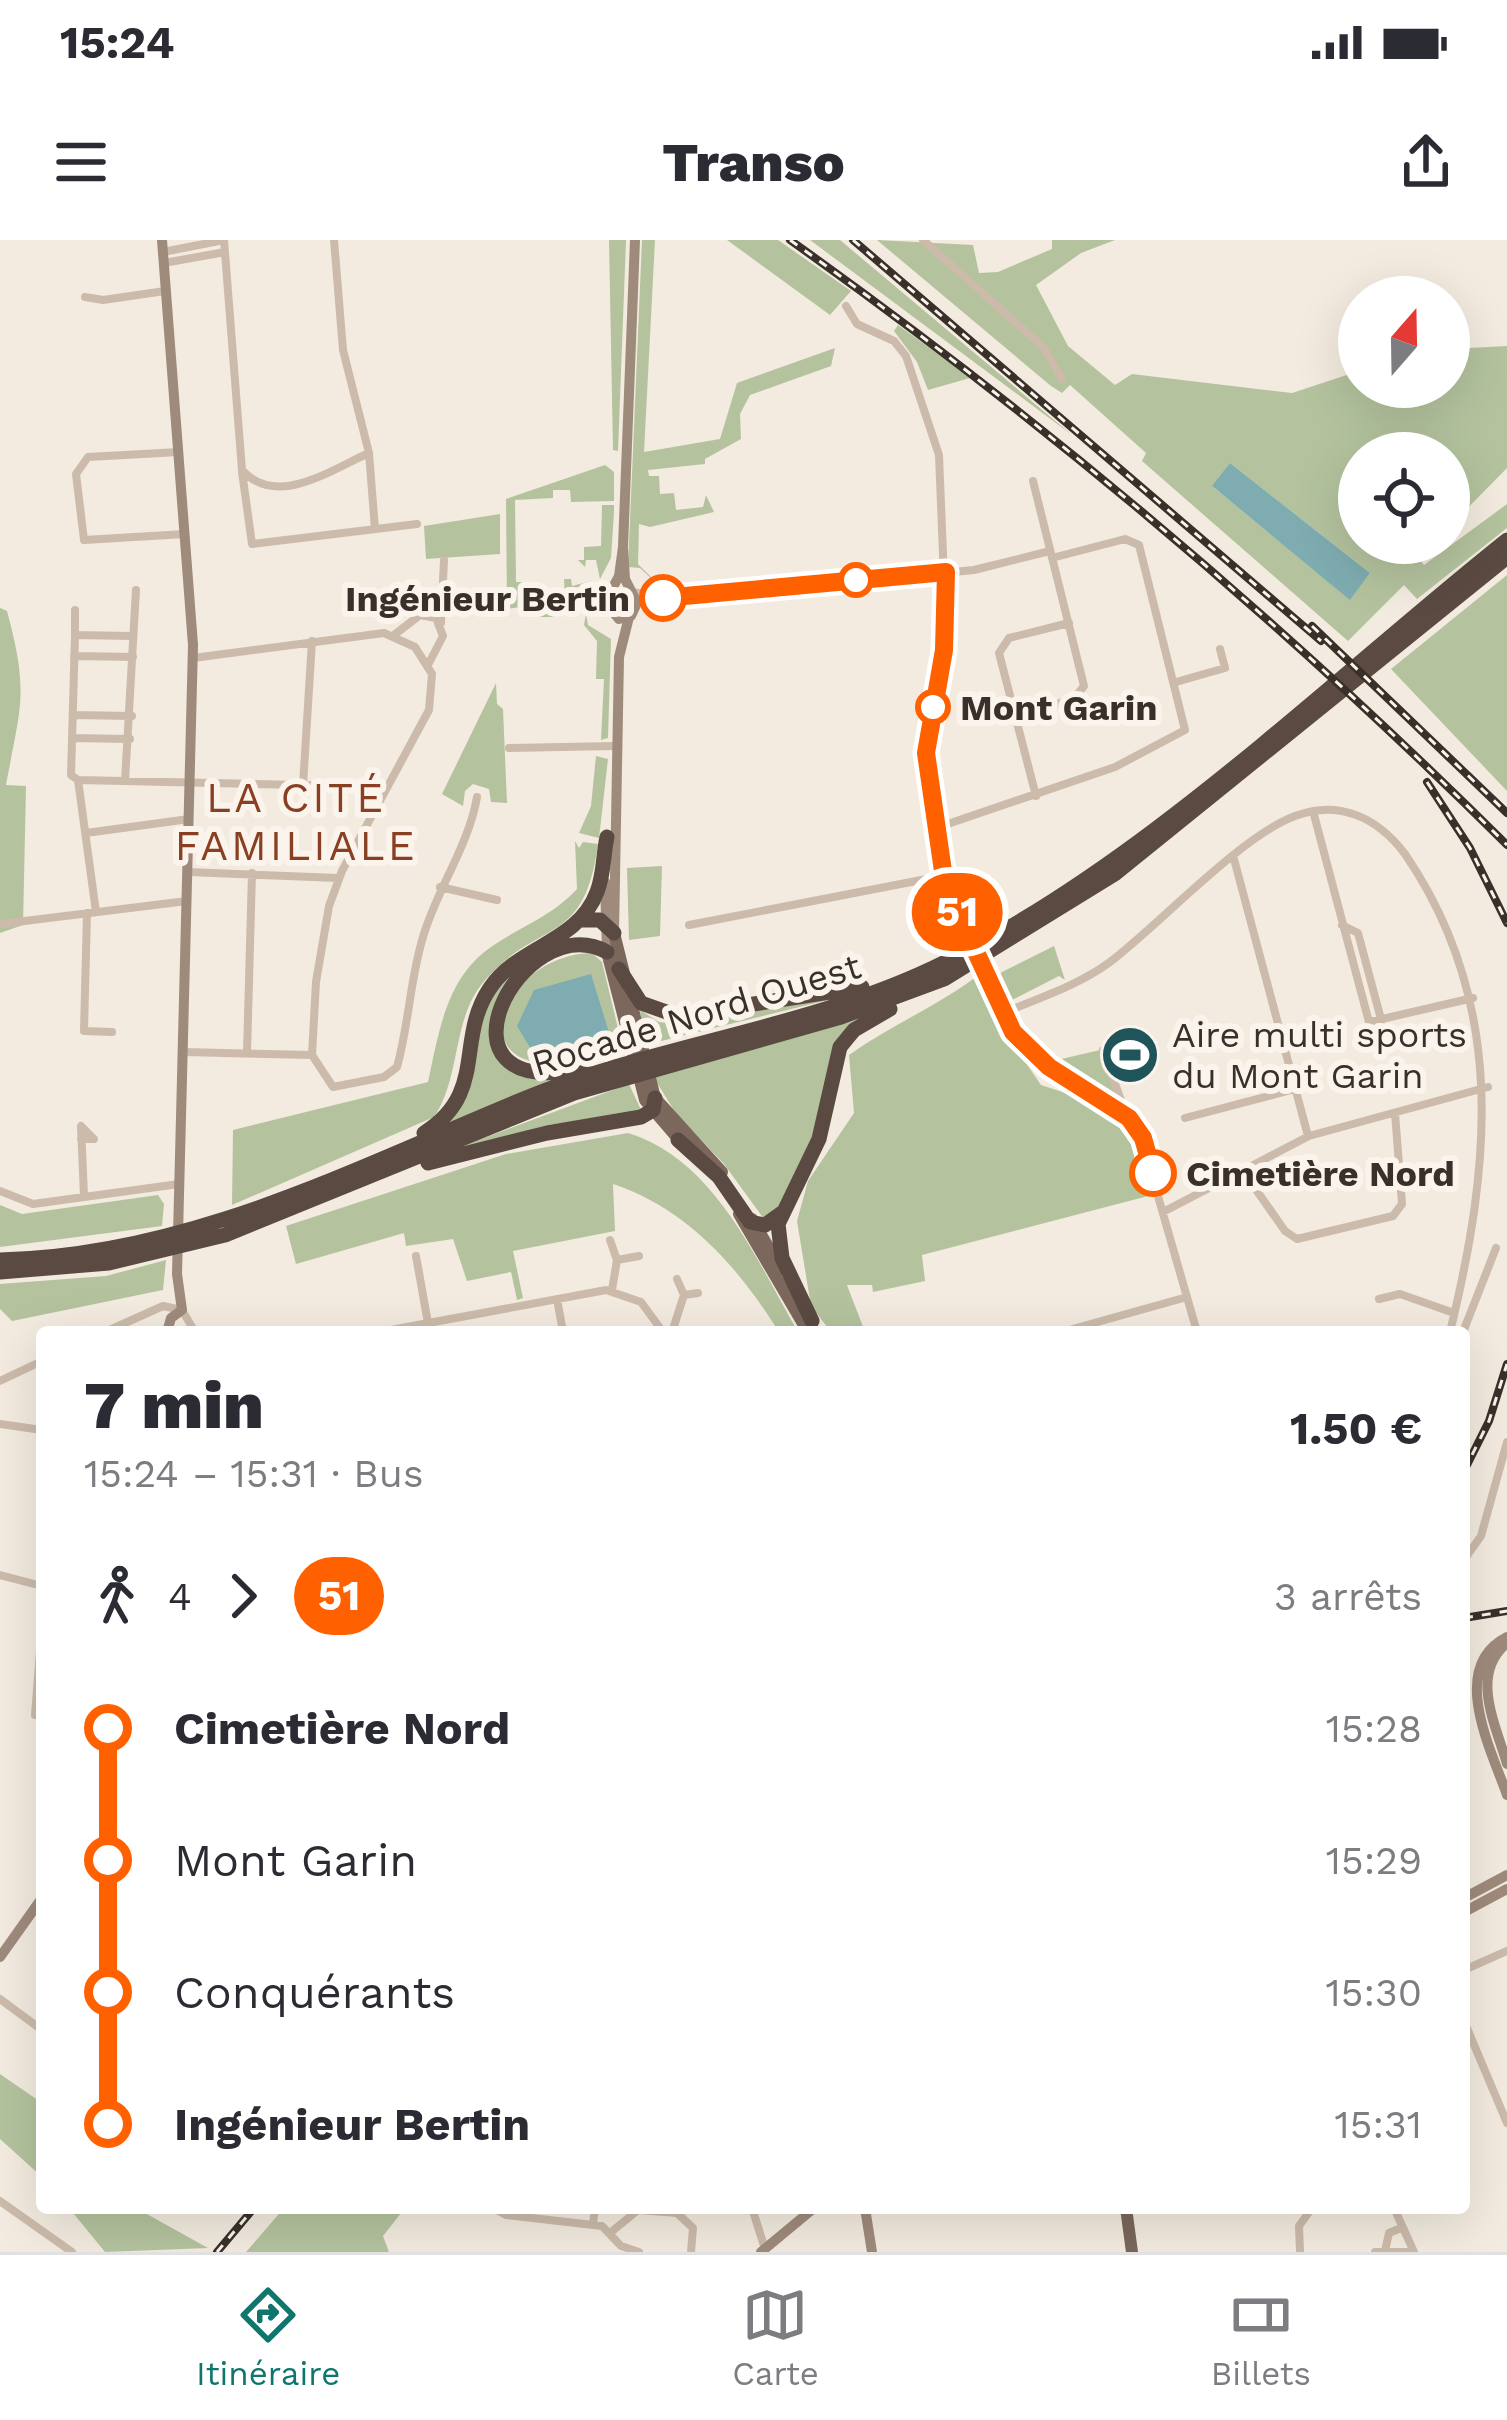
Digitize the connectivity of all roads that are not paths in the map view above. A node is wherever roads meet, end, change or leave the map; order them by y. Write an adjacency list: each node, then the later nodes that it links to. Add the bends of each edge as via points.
1 (224, 240): 5 (street); 6 (street)
2 (334, 240): 12 (street, via 343,350)
3 (635, 240): 19 (street)
4 (922, 240): 10 (street, via 1043,347)
5 (163, 251): 6 (street); 7 (street)
6 (225, 252): 13 (street)
7 (166, 291): 8 (street); 11 (street)
8 (85, 297)
9 (846, 306): 23 (street, via 856,324 900,347 918,381 941,471)
10 (1062, 379)
11 (178, 452): 17 (street); 17 (street, via 88,457 76,478 84,541)
12 (369, 453): 13 (street, via 289,488 260,484); 16 (street)
13 (242, 470): 16 (street, via 249,541)
14 (1033, 481): 20 (street)
15 (418, 524): 16 (street)
16 (375, 529)
17 (185, 534): 41 (street)
18 (1507, 539): 79 (highway, Rocade Nord Ouest, via 1122,852)
19 (623, 547): 25 (street); 26 (street)
20 (1051, 554): 23 (street); 32 (street); 43 (street, via 1138,543)
21 (1507, 556): 80 (highway, Rocade Nord Ouest, via 1152,846 1065,909)
22 (444, 560): 31 (street)
23 (946, 572): 27 (street); 61 (street, via 944,650 926,740)
24 (136, 590): 35 (street)
25 (610, 591): 26 (street); 30 (street)
26 (632, 591): 27 (street); 29 (street)
27 (666, 598): 29 (street)
28 (75, 610): 33 (street)
29 (632, 614): 30 (street); 40 (street)
30 (611, 616): 40 (street)
31 (441, 623): 34 (street, via 421,615); 42 (street)
32 (1069, 623): 44 (street, via 1000,647); 44 (street, via 1083,692)
33 (75, 635): 35 (street); 38 (street)
34 (394, 635): 36 (street); 42 (street)
35 (133, 636): 39 (street)
36 (312, 641): 41 (street); 55 (street)
37 (1220, 649): 43 (street, via 1225,668)
38 (74, 656): 39 (street); 45 (street)
39 (133, 657): 46 (street)
40 (619, 657): 49 (street)
41 (193, 658): 54 (street)
42 (430, 669): 56 (street, via 431,705)
43 (1176, 682): 57 (street, via 1187,722 1180,737)
44 (1014, 714): 57 (street)
45 (73, 715): 46 (street); 47 (street)
46 (132, 716): 48 (street)
47 (72, 738): 48 (street); 52 (street, via 71,775)
48 (130, 739): 53 (street)
49 (615, 746): 50 (street); 51 (street)
50 (509, 748)
51 (614, 771): 63 (street); 76 (street)
52 (78, 780): 53 (street); 62 (street)
53 (124, 781): 54 (street)
54 (190, 783): 55 (street); 60 (street)
55 (303, 785): 56 (street)
56 (386, 787): 68 (street)
57 (1036, 796): 61 (street)
58 (477, 797): 69 (street)
59 (1313, 811): 64 (street, via 1276,825); 81 (street, via 1363,816 1400,848 1447,920); 81 (street, via 1342,925 1358,933 1382,1022)
60 (189, 819): 62 (street); 65 (street)
61 (933, 829): 67 (street)
62 (86, 833): 72 (street)
63 (607, 837): 73 (highway, via 598,890); 76 (street)
64 (1234, 859): 82 (street, via 1111,962); 91 (street)
65 (188, 872): 66 (street); 71 (street)
66 (252, 873): 68 (street); 87 (street)
67 (942, 876): 75 (street); 82 (street)
68 (338, 878): 88 (street, via 319,960)
69 (440, 887): 70 (street); 88 (street, via 395,1070 335,1089)
70 (497, 900)
71 (187, 901): 72 (street); 86 (street)
72 (92, 912): 74 (street); 84 (street, via 85,1027)
73 (579, 920): 76 (highway); 100 (highway, via 488,990 465,1086 449,1115)
74 (0, 924)
75 (689, 925)
76 (608, 927): 77 (street); 78 (main road)
77 (607, 952): 83 (main road); 89 (highway, via 574,946 525,972 498,1006 496,1041 513,1065 535,1073)
78 (619, 969): 79 (highway, via 641,1003 678,1016); 83 (main road)
79 (928, 971): 89 (highway, Rocade Nord Ouest)
80 (944, 979): 101 (highway, Rocade Nord Ouest, via 587,1089); 106 (highway, via 844,1041 819,1139)
81 (1473, 998): 90 (street)
82 (1004, 1013): 94 (street, via 1033,1054)
83 (628, 1024): 92 (main road)
84 (112, 1032)
85 (1103, 1050): 94 (street)
86 (183, 1052): 87 (street); 102 (street)
87 (247, 1053): 88 (street)
88 (312, 1055)
89 (651, 1055): 100 (highway, Rocade Nord Ouest)
90 (1488, 1087): 93 (street); 123 (street, via 1475,1226)
91 (1295, 1090): 95 (street); 96 (street)
92 (651, 1100): 98 (main road); 101 (highway, via 615,1122); 107 (main road, via 720,1170)
93 (1395, 1113): 96 (street); 99 (street, via 1402,1204 1393,1216 1297,1239)
94 (1127, 1116): 105 (street, via 1143,1138)
95 (1185, 1118)
96 (1309, 1136): 99 (street)
97 (81, 1139): 104 (street)
98 (678, 1140): 107 (highway, via 707,1162); 135 (main road, via 724,1190)
99 (1243, 1171): 105 (street)
100 (328, 1181): 112 (highway, Rocade Nord Ouest, via 187,1233 70,1256)
101 (361, 1182): 114 (highway, Rocade Nord Ouest, via 174,1250)
102 (179, 1188): 104 (street); 122 (street)
103 (0, 1191): 104 (street, via 28,1204)
104 (84, 1196)
105 (1163, 1212): 119 (street)
106 (782, 1213): 107 (highway); 134 (highway, via 779,1251)
107 (755, 1224): 136 (main road)
108 (610, 1240): 113 (street)
109 (1496, 1248): 140 (street)
110 (416, 1256): 125 (street)
111 (639, 1256): 113 (street)
112 (0, 1260)
113 (616, 1260): 116 (street)
114 (0, 1272)
115 (677, 1279): 118 (street)
116 (612, 1291): 120 (street); 132 (street, via 641,1302)
117 (698, 1293): 118 (street)
118 (684, 1295): 133 (street)
119 (1187, 1298): 137 (street); 138 (street)
120 (557, 1299): 124 (street); 131 (street)
121 (1379, 1299): 123 (street, via 1404,1295)
122 (182, 1310): 126 (street, via 163,1306); 127 (street); 128 (street)
123 (1454, 1313): 139 (street)
124 (446, 1320): 125 (street); 130 (street)
125 (428, 1323): 129 (street)
126 (118, 1326)
127 (169, 1326)
128 (191, 1326)
129 (412, 1326)
130 (447, 1326)
131 (562, 1326)
132 (659, 1326)
133 (674, 1326)
134 (812, 1326)
135 (812, 1326)
136 (812, 1326)
137 (1084, 1326)
138 (1195, 1326)
139 (1451, 1326)
140 (1464, 1326)
141 (36, 1364): 142 (street)
142 (0, 1381)
143 (0, 1424): 144 (street)
144 (36, 1429)
145 (1507, 1442): 146 (street)
146 (1470, 1552)
147 (0, 1575): 148 (street)
148 (36, 1584)
149 (1507, 1640): 151 (street, via 1489,1649)
150 (36, 1667): 152 (street)
151 (1476, 1691): 153 (street); 154 (street)
152 (35, 1715)
153 (1507, 1764)
154 (1507, 1795)
155 (1507, 1875): 157 (street)
156 (1507, 1889): 159 (street)
157 (1470, 1895)
158 (36, 1905): 160 (street)
159 (1470, 1909)
160 (5, 1941): 162 (street)
161 (1507, 1952): 163 (street)
162 (0, 1957)
163 (1470, 1967)
164 (0, 1999): 165 (street)
165 (36, 2026)
166 (1470, 2035): 167 (street)
167 (1507, 2123)
168 (0, 2201): 185 (street)
169 (534, 2214): 179 (street)
170 (594, 2214): 179 (street)
171 (633, 2214): 181 (street)
172 (677, 2214): 187 (street, via 692,2225)
173 (754, 2214): 183 (street)
174 (807, 2214): 183 (street)
175 (866, 2214): 188 (street)
176 (1123, 2214): 189 (main road)
177 (1307, 2214): 190 (street, via 1298,2226)
178 (1396, 2214): 180 (street)
179 (593, 2224): 181 (street)
180 (1401, 2228): 184 (street, via 1389,2234); 192 (street)
181 (610, 2233): 182 (street)
182 (616, 2249): 186 (street)
183 (763, 2251)
184 (1385, 2251): 191 (street); 192 (street)
185 (72, 2252)
186 (639, 2252)
187 (691, 2252)
188 (872, 2252)
189 (1129, 2252)
190 (1300, 2252)
191 (1375, 2252)
192 (1411, 2252)

